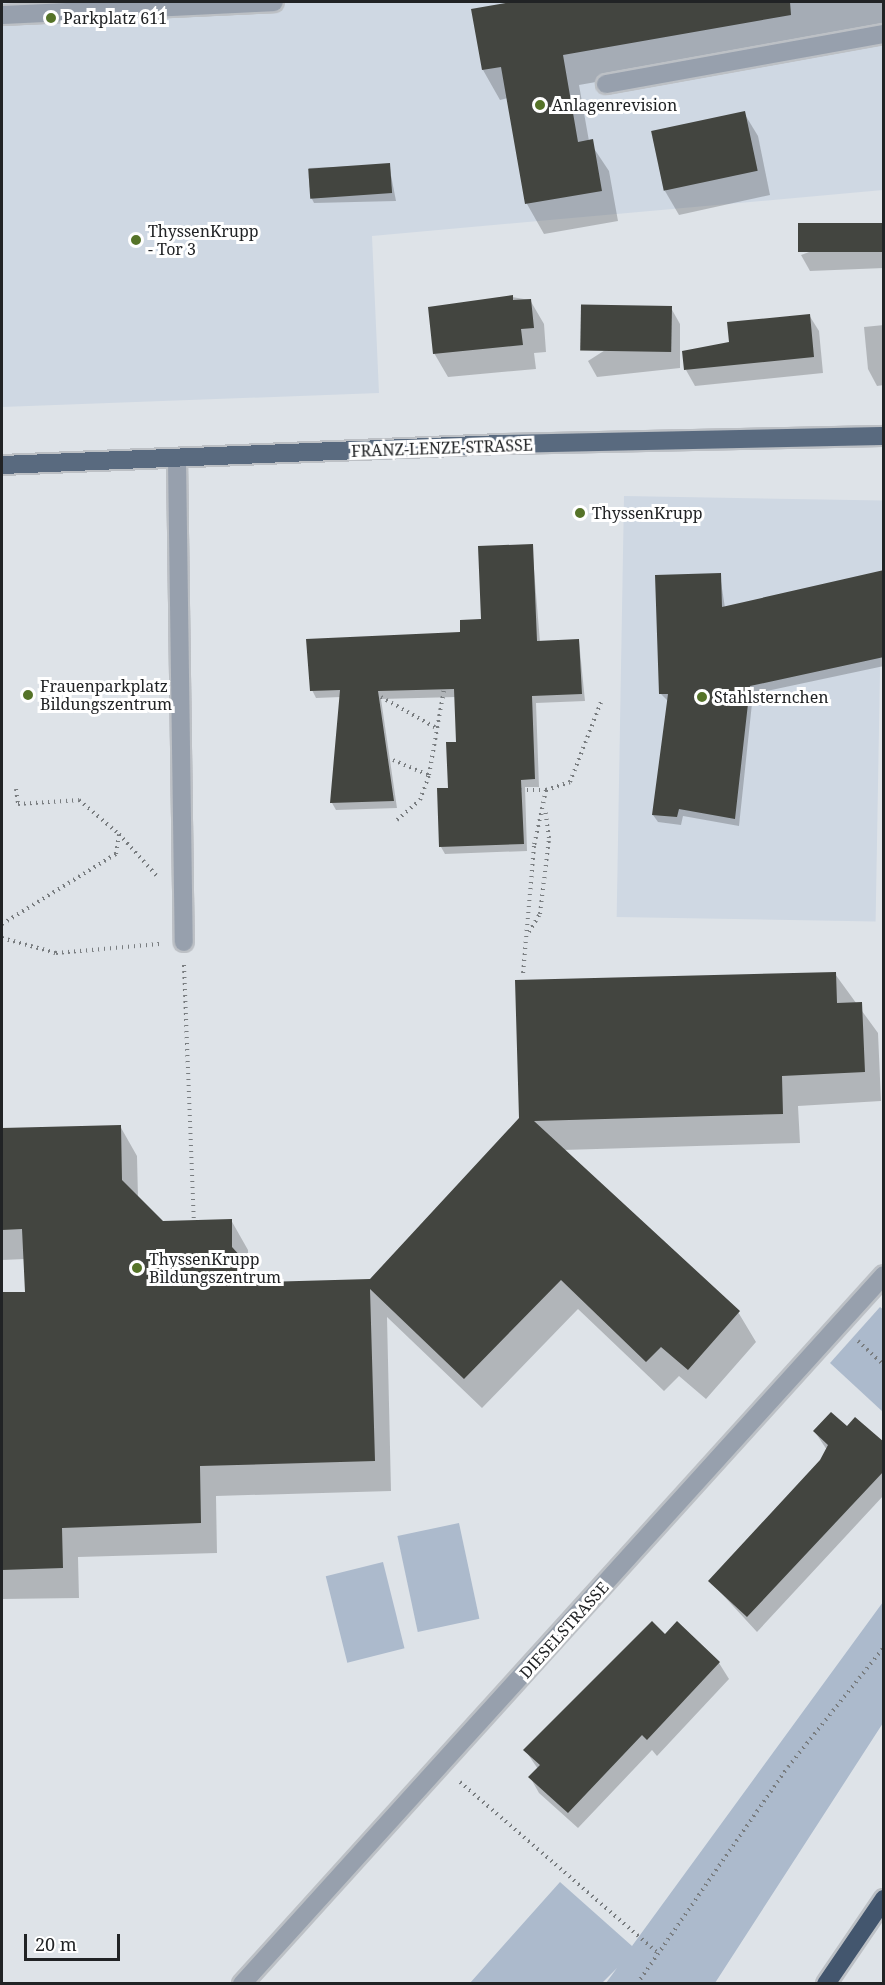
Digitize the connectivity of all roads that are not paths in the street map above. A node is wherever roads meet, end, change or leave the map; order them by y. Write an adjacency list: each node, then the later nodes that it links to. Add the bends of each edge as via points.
1 (274, 2): 2 (street)
2 (2, 15)
3 (884, 34): 4 (street)
4 (606, 84)
5 (884, 436): 6 (main road, FRANZ-LENZE-STRASSE, via 502,444)
6 (177, 460): 7 (main road, FRANZ-LENZE-STRASSE); 8 (street)
7 (2, 465)
8 (183, 942)
9 (884, 1275): 11 (street, DIESELSTRASSE)
10 (884, 1899): 12 (highway)
11 (242, 1983)
12 (826, 1983)

